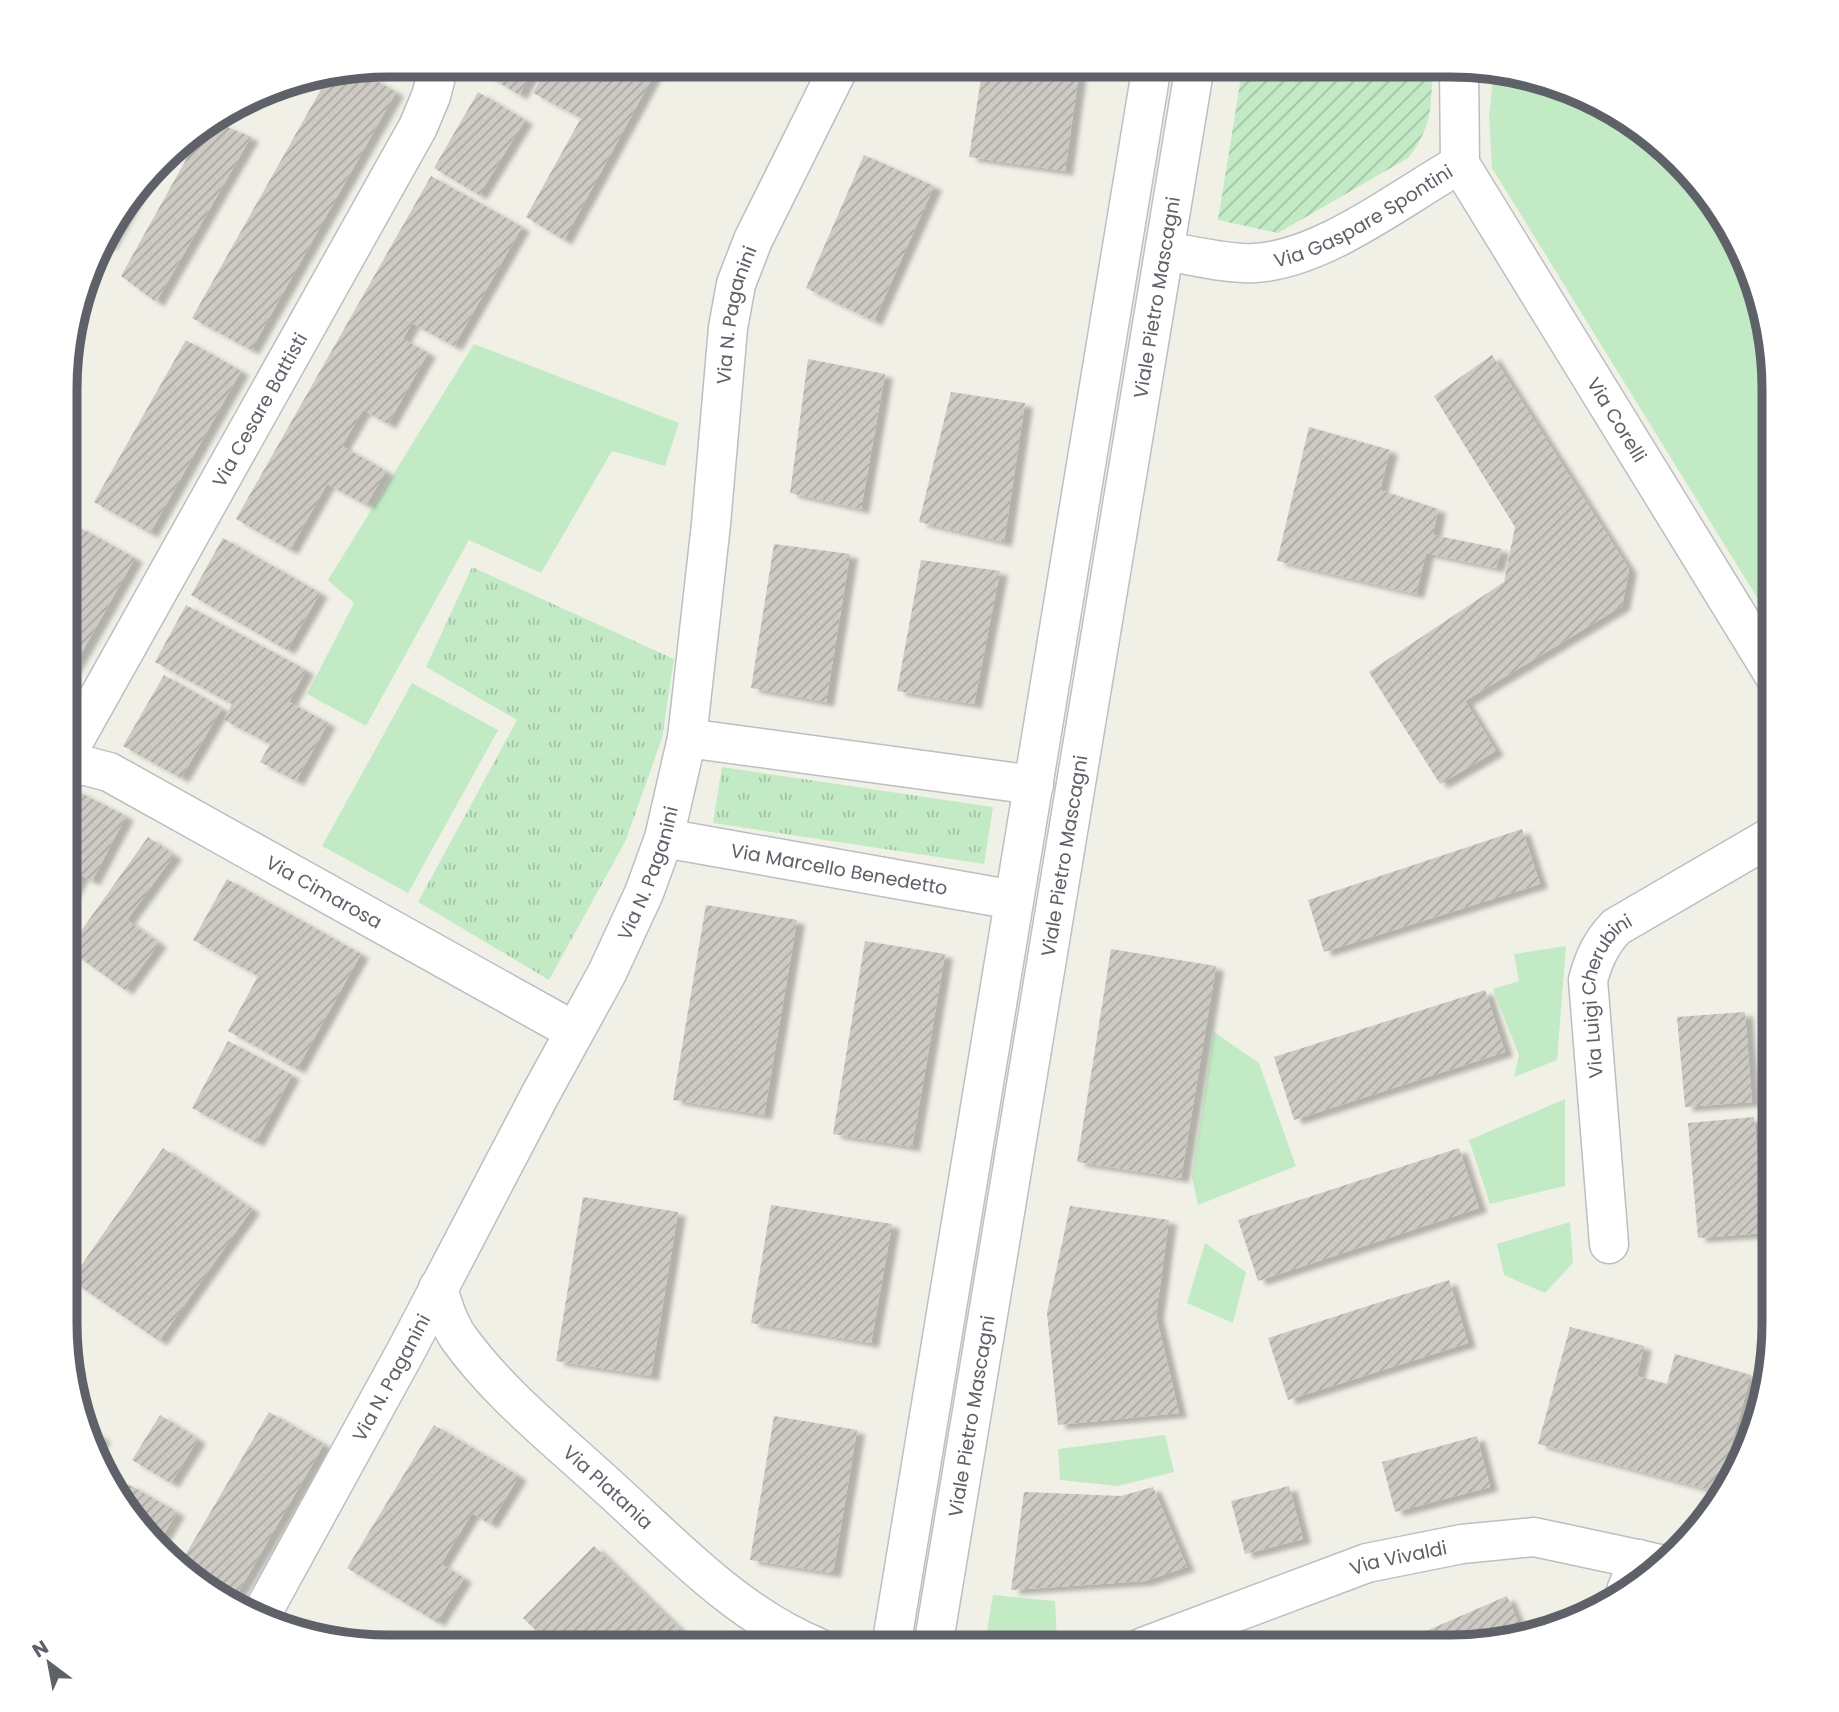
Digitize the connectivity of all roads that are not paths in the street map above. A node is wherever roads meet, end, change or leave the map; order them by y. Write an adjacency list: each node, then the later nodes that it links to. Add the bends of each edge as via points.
1 (436, 77): 9 (street, Via Cesare Battisti, via 418,127)
2 (835, 77): 10 (street, Via N. Paganini, via 753,240 736,284)
3 (1150, 77): 12 (street, Viale Pietro Mascagni)
4 (1193, 77): 7 (street, Viale Pietro Mascagni)
5 (1460, 77): 6 (street, Via Gaspare Spontini)
6 (1460, 164): 7 (street, Via Gaspare Spontini, via 1306,252 1252,263); 8 (street, Via Corelli)
7 (1165, 251): 23 (street, Viale Pietro Mascagni)
8 (1762, 655)
9 (77, 736)
10 (687, 738): 12 (street); 13 (street, Via N. Paganini)
11 (77, 767): 16 (street, Via Cimarosa, via 109,772)
12 (1034, 785): 15 (street, Viale Pietro Mascagni)
13 (664, 838): 15 (street, Via Marcello Benedetto); 16 (street, Via N. Paganini, via 607,973)
14 (1762, 842): 17 (street, Via Luigi Cherubini, via 1616,927 1593,959 1588,980)
15 (1014, 900): 22 (street, Viale Pietro Mascagni)
16 (574, 1031): 18 (street, Via N. Paganini)
17 (1609, 1244)
18 (438, 1288): 20 (street, Via N. Paganini); 21 (street, Via Platania, via 457,1336 500,1388 732,1599)
19 (1640, 1571): 24 (street, Via Vivaldi, via 1534,1537 1462,1544 1367,1563)
20 (264, 1609)
21 (790, 1635)
22 (893, 1635)
23 (935, 1635)
24 (1175, 1635)

